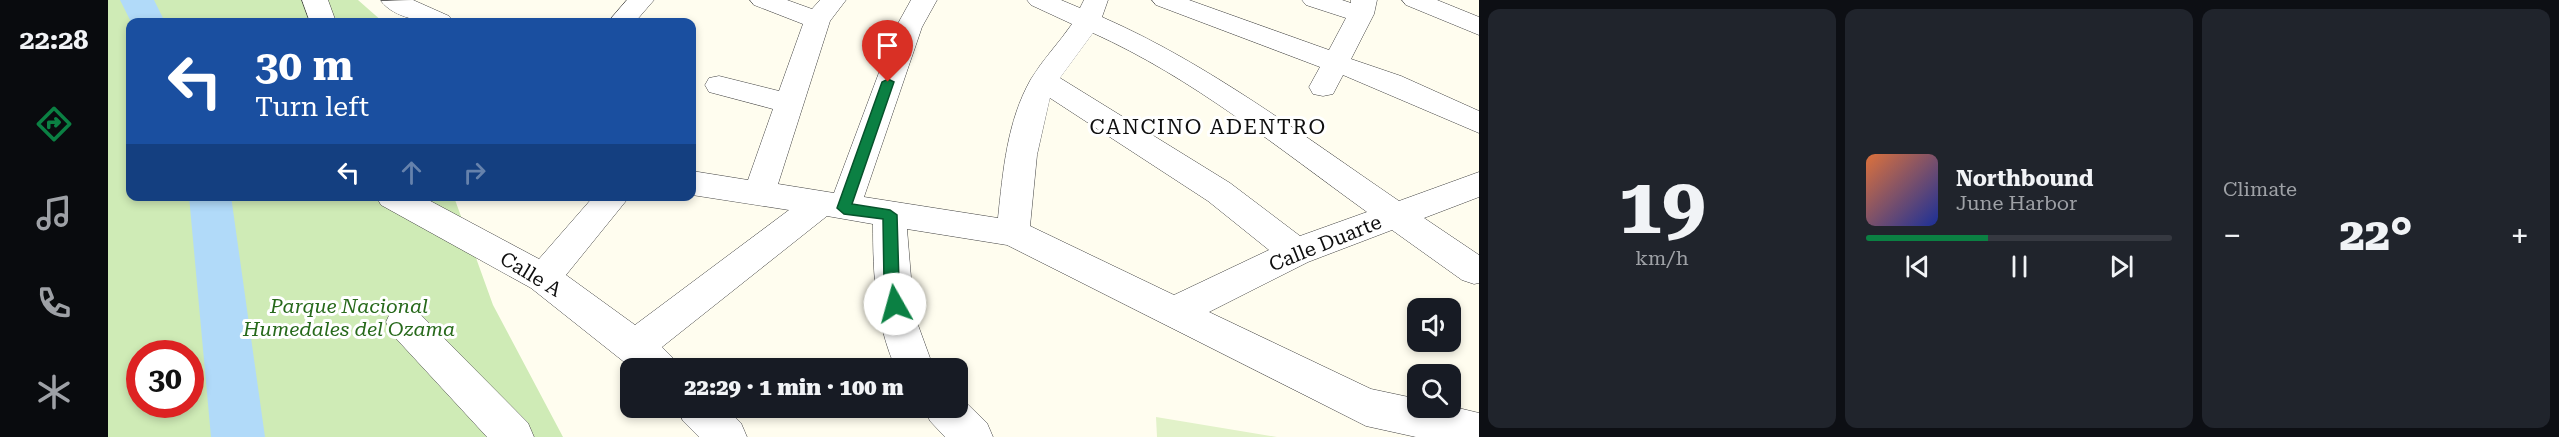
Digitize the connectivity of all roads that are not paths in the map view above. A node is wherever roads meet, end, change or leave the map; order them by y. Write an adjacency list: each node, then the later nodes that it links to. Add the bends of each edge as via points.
1 (315, 0): 14 (street)
2 (641, 0): 16 (street)
3 (763, 0): 12 (street)
4 (924, 0): 30 (street)
5 (1040, 0): 13 (street)
6 (1165, 0): 17 (street)
7 (1247, 0): 17 (street)
8 (1314, 0): 11 (street)
9 (1419, 0): 18 (street)
10 (394, 2): 15 (street)
11 (1363, 7): 19 (street)
12 (825, 10): 23 (street)
13 (1093, 10): 20 (street); 32 (street, via 1192,73)
14 (322, 18)
15 (431, 18)
16 (625, 18)
17 (1229, 22): 19 (street)
18 (1479, 27)
19 (1336, 62): 22 (street); 24 (street)
20 (1044, 81): 33 (street, via 1034,104 1023,152); 34 (street, via 1219,192)
21 (719, 85): 23 (street)
22 (1323, 87)
23 (790, 104): 27 (street)
24 (1479, 123)
25 (696, 184): 27 (street)
26 (1473, 193): 32 (street, Calle Duarte)
27 (759, 195): 30 (street)
28 (401, 201): 36 (street, Calle A)
29 (610, 201): 36 (street)
30 (832, 207): 31 (street); 39 (street)
31 (890, 215): 33 (street); 40 (street, via 892,283 902,346)
32 (1394, 216): 34 (street, Calle Duarte); 35 (street)
33 (1013, 233): 37 (street)
34 (1296, 252): 37 (street, Calle Duarte)
35 (1474, 270)
36 (543, 278): 39 (street, Calle A)
37 (1175, 312): 43 (street, via 1366,407)
38 (404, 322): 44 (street)
39 (646, 357)
40 (909, 358)
41 (708, 418): 45 (street)
42 (954, 418): 46 (street)
43 (1479, 432)
44 (514, 437)
45 (727, 437)
46 (973, 437)

